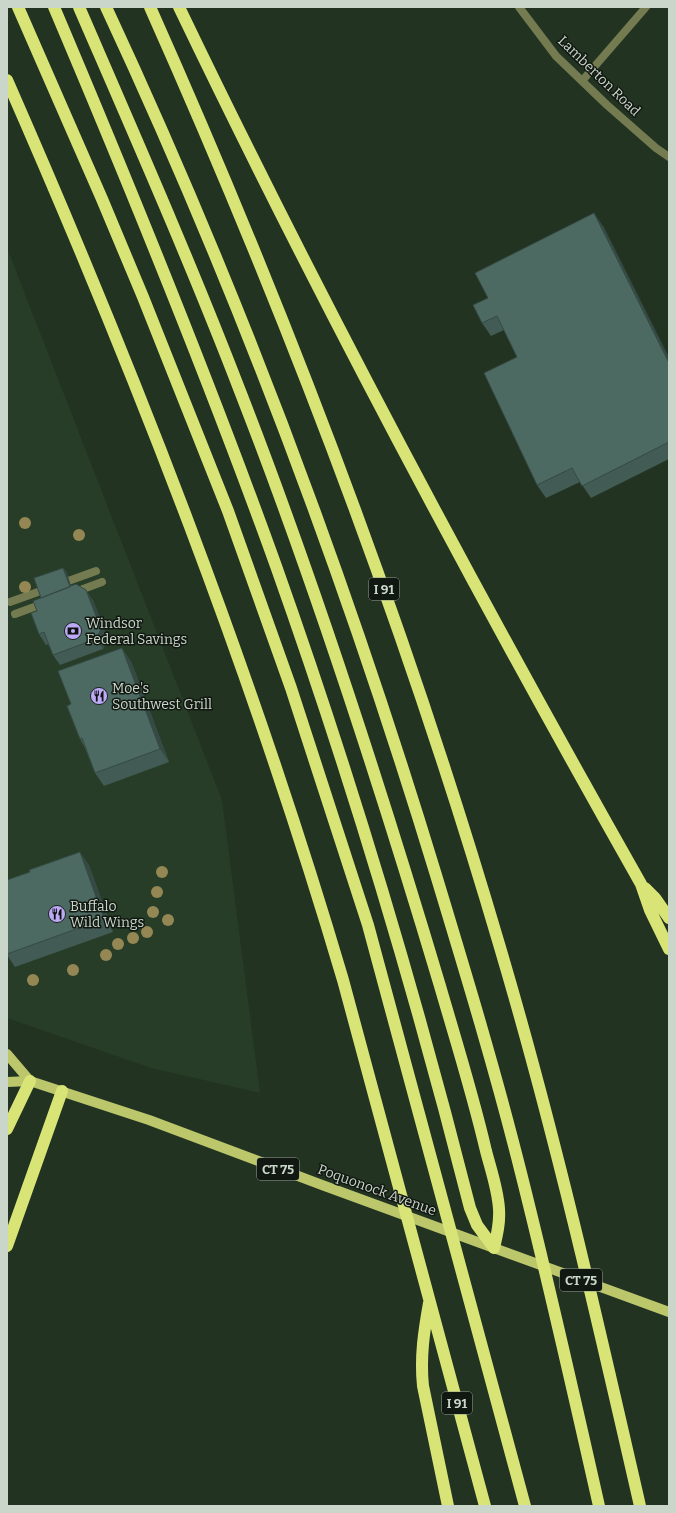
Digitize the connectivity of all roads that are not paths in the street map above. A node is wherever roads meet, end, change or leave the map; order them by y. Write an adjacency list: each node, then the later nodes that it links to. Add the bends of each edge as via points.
1 (18, 7): 32 (highway, via 102,199 200,439 258,592 322,779 368,925)
2 (54, 7): 27 (highway, via 146,230 278,572 330,725 394,929 470,1208 477,1225)
3 (79, 7): 27 (highway, via 241,392 368,750 484,1141 499,1203 499,1223)
4 (106, 7): 33 (highway, via 180,173 249,339 342,588 384,710 480,1022 521,1172)
5 (150, 7): 34 (highway, I 91, via 219,163 345,480 457,806 536,1073 566,1189)
6 (179, 7): 18 (highway, via 287,227 416,477)
7 (518, 7): 10 (street, Lamberton Road, via 556,56)
8 (646, 7): 10 (street)
9 (7, 80): 28 (highway, I 91, via 126,360 183,506 266,737 319,901)
10 (582, 80): 11 (street, Lamberton Road, via 612,110)
11 (669, 157)
12 (96, 571): 16 (street)
13 (102, 582): 14 (street)
14 (66, 595)
15 (51, 600): 17 (street)
16 (10, 602)
17 (15, 614)
18 (641, 884): 19 (highway); 20 (highway, via 650,910)
19 (669, 918)
20 (669, 948)
21 (7, 1054): 22 (main road)
22 (30, 1081): 23 (main road, Poquonock Avenue / CT 75); 24 (main road, Poquonock Avenue / CT 75); 25 (highway)
23 (7, 1082)
24 (62, 1091): 26 (highway); 27 (main road, Poquonock Avenue / CT 75, via 148,1120)
25 (7, 1129)
26 (7, 1246)
27 (494, 1248): 29 (main road, Poquonock Avenue / CT 75)
28 (429, 1300): 30 (highway, via 421,1367); 31 (highway, I 91)
29 (669, 1312)
30 (448, 1506)
31 (485, 1506)
32 (525, 1506)
33 (599, 1506)
34 (640, 1506)

